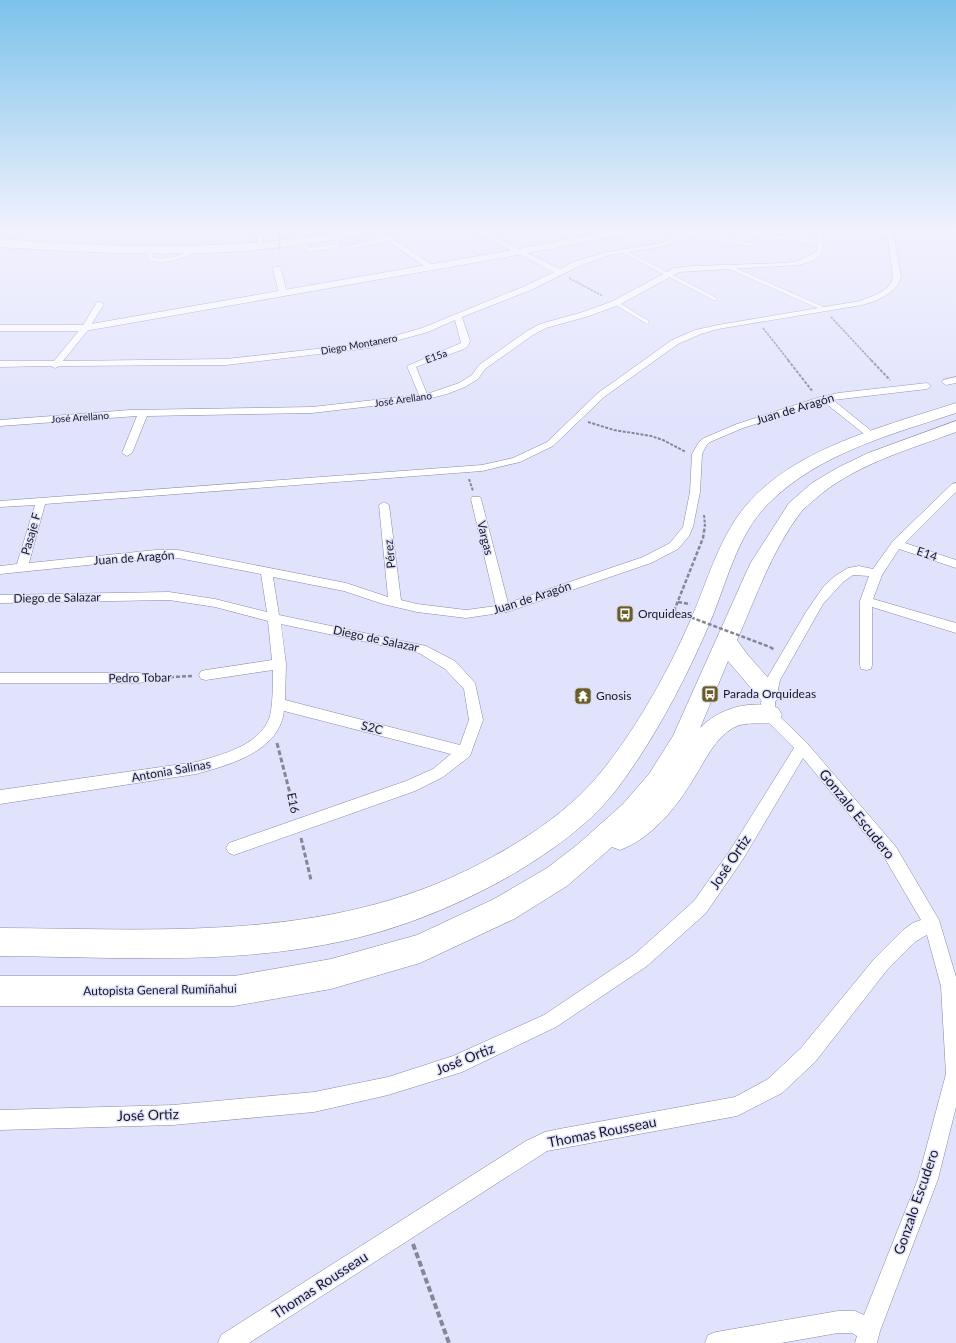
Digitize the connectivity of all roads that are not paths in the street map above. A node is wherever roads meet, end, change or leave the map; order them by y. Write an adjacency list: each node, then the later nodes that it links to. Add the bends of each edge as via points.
1 (279, 294): 14 (street)
2 (513, 294): 11 (street, Diego Montanero)
3 (633, 294): 8 (street, José Arellano)
4 (705, 294): 7 (lane)
5 (789, 294): 10 (lane)
6 (882, 294): 10 (street, via 871,300)
7 (715, 299)
8 (616, 303): 12 (lane); 20 (street, José Arellano, via 537,330 482,367 475,377 462,385)
9 (100, 304): 14 (street)
10 (824, 309): 30 (street, via 698,332 675,342 601,395 550,444 516,460 498,465)
11 (458, 316): 16 (street, Diego Montanero, via 425,330 383,342 252,360 208,363); 20 (street, E15a, via 465,344 411,366)
12 (647, 322)
13 (0, 328): 14 (street)
14 (85, 328): 16 (street)
15 (0, 364): 16 (street, Diego Montanero)
16 (55, 364)
17 (956, 380): 18 (street)
18 (946, 382)
19 (927, 386): 21 (street, Juan de Aragón)
20 (424, 397): 23 (street, José Arellano, via 312,410)
21 (823, 400): 26 (street); 42 (street, Juan de Aragón, via 707,440 699,449 695,492 685,533 666,551 647,560)
22 (956, 408): 59 (highway, via 867,438 822,457 764,498 748,516 728,553 695,632 670,682 611,777 568,821 496,870 439,897 385,916 287,936 216,942)
23 (143, 413): 24 (street, José Arellano); 27 (street)
24 (0, 423)
25 (956, 426): 45 (highway, Autopista General Rumiñahui, via 874,457 843,472 818,487 795,507 760,564)
26 (866, 431)
27 (127, 453)
28 (955, 487): 33 (street)
29 (476, 499): 42 (street, Vargas)
30 (41, 501): 31 (street); 35 (street, Pasaje F)
31 (0, 504)
32 (384, 505): 41 (street, Pérez)
33 (897, 544): 34 (street, E14); 38 (street)
34 (956, 564)
35 (22, 568): 36 (street, Juan de Aragón); 37 (street, Juan de Aragón, via 178,554)
36 (0, 570)
37 (267, 573): 41 (street, Juan de Aragón, via 346,587); 43 (street, Antonia Salinas)
38 (876, 574): 40 (street); 52 (street, via 862,569 849,572 830,588 818,603 773,680)
39 (0, 599): 43 (street, Diego de Salazar, via 169,596 215,603)
40 (866, 600): 44 (street); 47 (street)
41 (395, 603): 42 (street, Juan de Aragón, via 457,614)
42 (503, 609)
43 (273, 618): 46 (street, Antonia Salinas); 54 (street, Diego de Salazar, via 422,649 450,665 470,687 476,720)
44 (956, 628)
45 (727, 642): 52 (highway); 57 (highway, Autopista General Rumiñahui, via 684,741 658,782 632,812)
46 (280, 664): 48 (street); 51 (street, Antonia Salinas)
47 (866, 665)
48 (206, 675)
49 (0, 678): 50 (street, Pedro Tobar)
50 (139, 678)
51 (278, 704): 54 (street, S2C); 55 (street, Antonia Salinas, via 276,718 270,728 239,753 221,761 196,768)
52 (770, 704): 53 (street, Gonzalo Escudero); 57 (highway, via 748,715 735,717 717,727 707,736 667,798 646,821)
53 (802, 747): 58 (street, Gonzalo Escudero, via 890,852); 61 (street, José Ortiz, via 737,854 700,907 641,960 550,1021 455,1065 388,1086 314,1102 173,1115)
54 (465, 752): 56 (street, via 438,773 410,786)
55 (0, 797)
56 (234, 848)
57 (586, 854): 60 (highway, Autopista General Rumiñahui, via 557,877 504,909 420,949 331,974 234,991)
58 (933, 926): 62 (street, Gonzalo Escudero, via 950,986 955,1074 928,1179); 63 (street, Thomas Rousseau, via 920,929 909,936 881,964 808,1054 775,1086 737,1106 545,1142)
59 (0, 942)
60 (0, 991)
61 (0, 1120)
62 (868, 1337): 64 (street, via 855,1322 838,1322)
63 (229, 1343)
64 (716, 1343)

